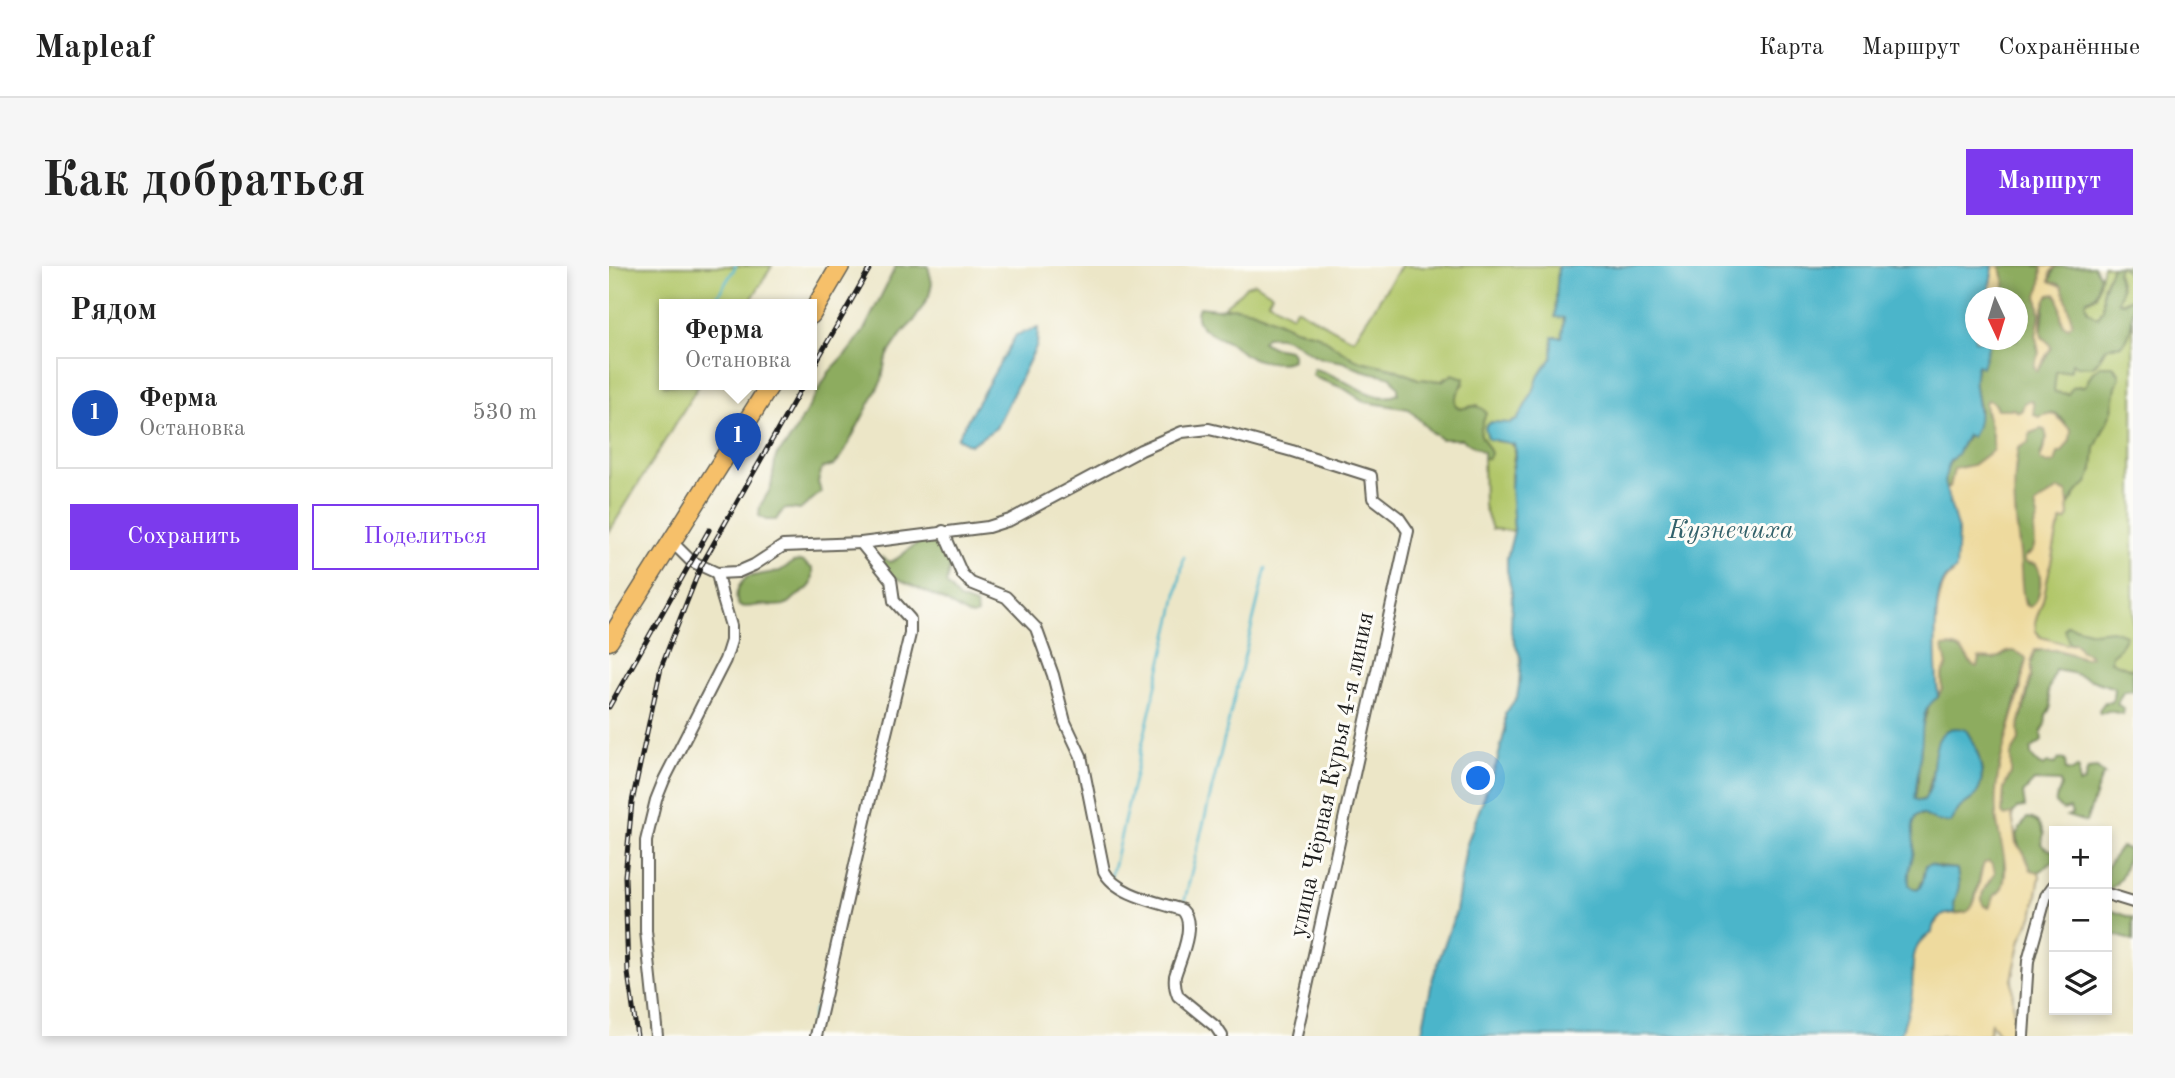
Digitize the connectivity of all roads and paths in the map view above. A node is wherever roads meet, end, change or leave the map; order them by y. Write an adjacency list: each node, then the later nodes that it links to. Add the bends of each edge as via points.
1 (840, 266): 2 (main road)
2 (817, 305)
3 (767, 390): 5 (main road)
4 (943, 531): 6 (street); 14 (street, via 962,574 971,583 1006,597 1036,628 1065,722 1081,756 1108,880 1122,890 1187,914 1190,926 1175,976 1176,991); 15 (street, улица Чёрная Курья 4-я линия, via 1010,520 1171,436 1209,429 1371,476 1373,498 1405,524 1408,531)
5 (673, 542): 7 (street, via 691,561); 8 (main road)
6 (861, 543): 7 (street, via 783,546 738,572); 13 (street, via 891,580 894,601 910,618 910,634)
7 (717, 573): 12 (street, via 731,641 664,780 646,841 646,931)
8 (609, 641)
9 (2051, 889): 16 (street, via 2028,961)
10 (2112, 896): 11 (street)
11 (2133, 902)
12 (657, 1036)
13 (816, 1036)
14 (1223, 1036)
15 (1296, 1036)
16 (2023, 1036)

